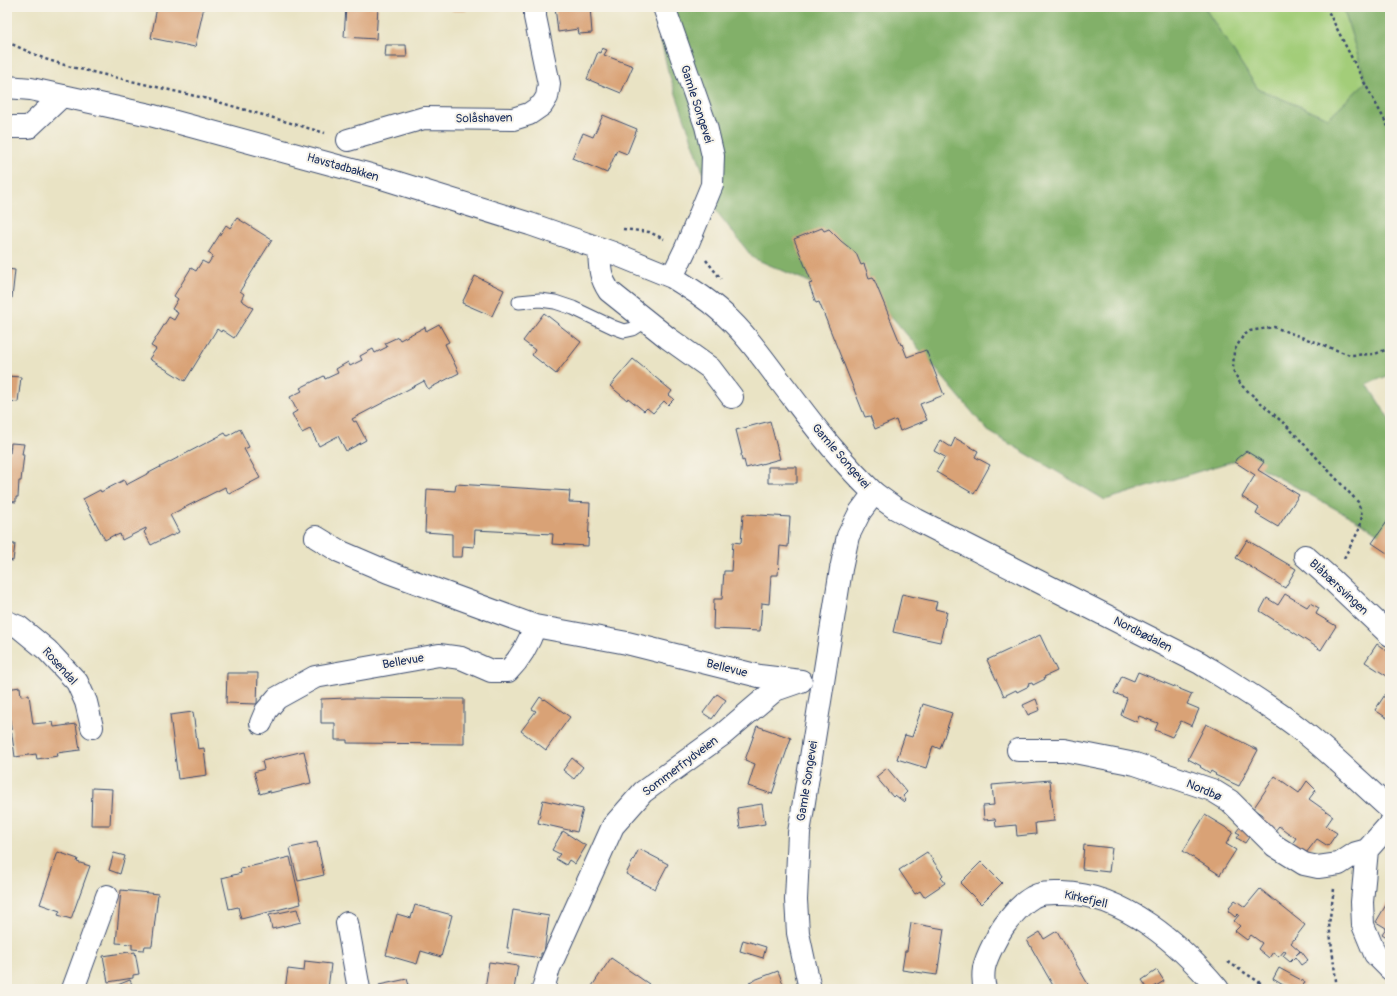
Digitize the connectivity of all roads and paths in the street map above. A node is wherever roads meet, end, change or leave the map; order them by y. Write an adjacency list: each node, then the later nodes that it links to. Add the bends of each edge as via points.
1 (535, 7): 8 (street, Solåshaven, via 549,84 547,97 542,106 513,119 424,118)
2 (664, 7): 10 (street, Gamle Songevei, via 706,126 713,156 712,185)
3 (1326, 7): 7 (path)
4 (7, 87): 5 (street, Havstadbakken)
5 (62, 96): 6 (street, via 29,127); 9 (street, Havstadbakken, via 150,115 382,178)
6 (7, 127)
7 (1390, 130)
8 (348, 140)
9 (599, 248): 10 (street, Havstadbakken); 12 (street, via 603,282 609,291)
10 (672, 277): 15 (street, Gamle Songevei, via 700,294 730,320 854,475)
11 (519, 302): 12 (lane, via 555,302 624,331 633,329)
12 (647, 320): 14 (street, via 710,368)
13 (1390, 348): 18 (path, via 1375,354 1350,355 1274,327 1250,331 1243,336 1234,351 1233,370 1241,385 1289,428 1358,502 1362,515 1360,528)
14 (732, 397)
15 (874, 493): 23 (street, Gamle Songevei, via 860,512 848,536); 27 (street, Nordbødalen, via 917,520 1200,663 1269,706 1301,730)
16 (316, 537): 20 (street, Bellevue, via 339,552 388,572)
17 (1305, 556): 18 (street, Blåbærsvingen)
18 (1331, 579): 21 (street, Blåbærsvingen)
19 (7, 622): 25 (street, Rosendal, via 19,627 47,650 77,682 86,702)
20 (535, 626): 22 (street, Bellevue, via 627,643 759,676); 24 (street, Bellevue, via 518,661 508,671 491,671 461,658 439,655 315,677 277,698 266,710)
21 (1390, 635)
22 (801, 682): 23 (street, Sommerfrydveien); 36 (street, Sommerfrydveien, via 776,690 722,735 643,792 613,826 549,968)
23 (823, 684): 37 (street, Gamle Songevei, via 799,833 796,900 798,933)
24 (261, 723)
25 (92, 727)
26 (1018, 750): 30 (street, Nordbø, via 1064,750 1135,764 1212,790 1230,801 1275,846 1304,864 1318,867)
27 (1390, 809)
28 (1390, 824): 29 (street)
29 (1366, 850): 30 (street, Nordbø); 33 (street, via 1363,925 1375,954)
30 (1339, 864): 40 (path, via 1329,924)
31 (106, 896): 34 (street)
32 (347, 923): 35 (street)
33 (1390, 969)
34 (73, 989)
35 (359, 989)
36 (543, 989)
37 (810, 989)
38 (984, 989): 39 (street, Kirkefjell, via 984,966 1002,927 1020,906 1034,896 1049,892 1071,893 1104,901 1132,914 1167,938 1202,969)
39 (1218, 989)
40 (1337, 989)

